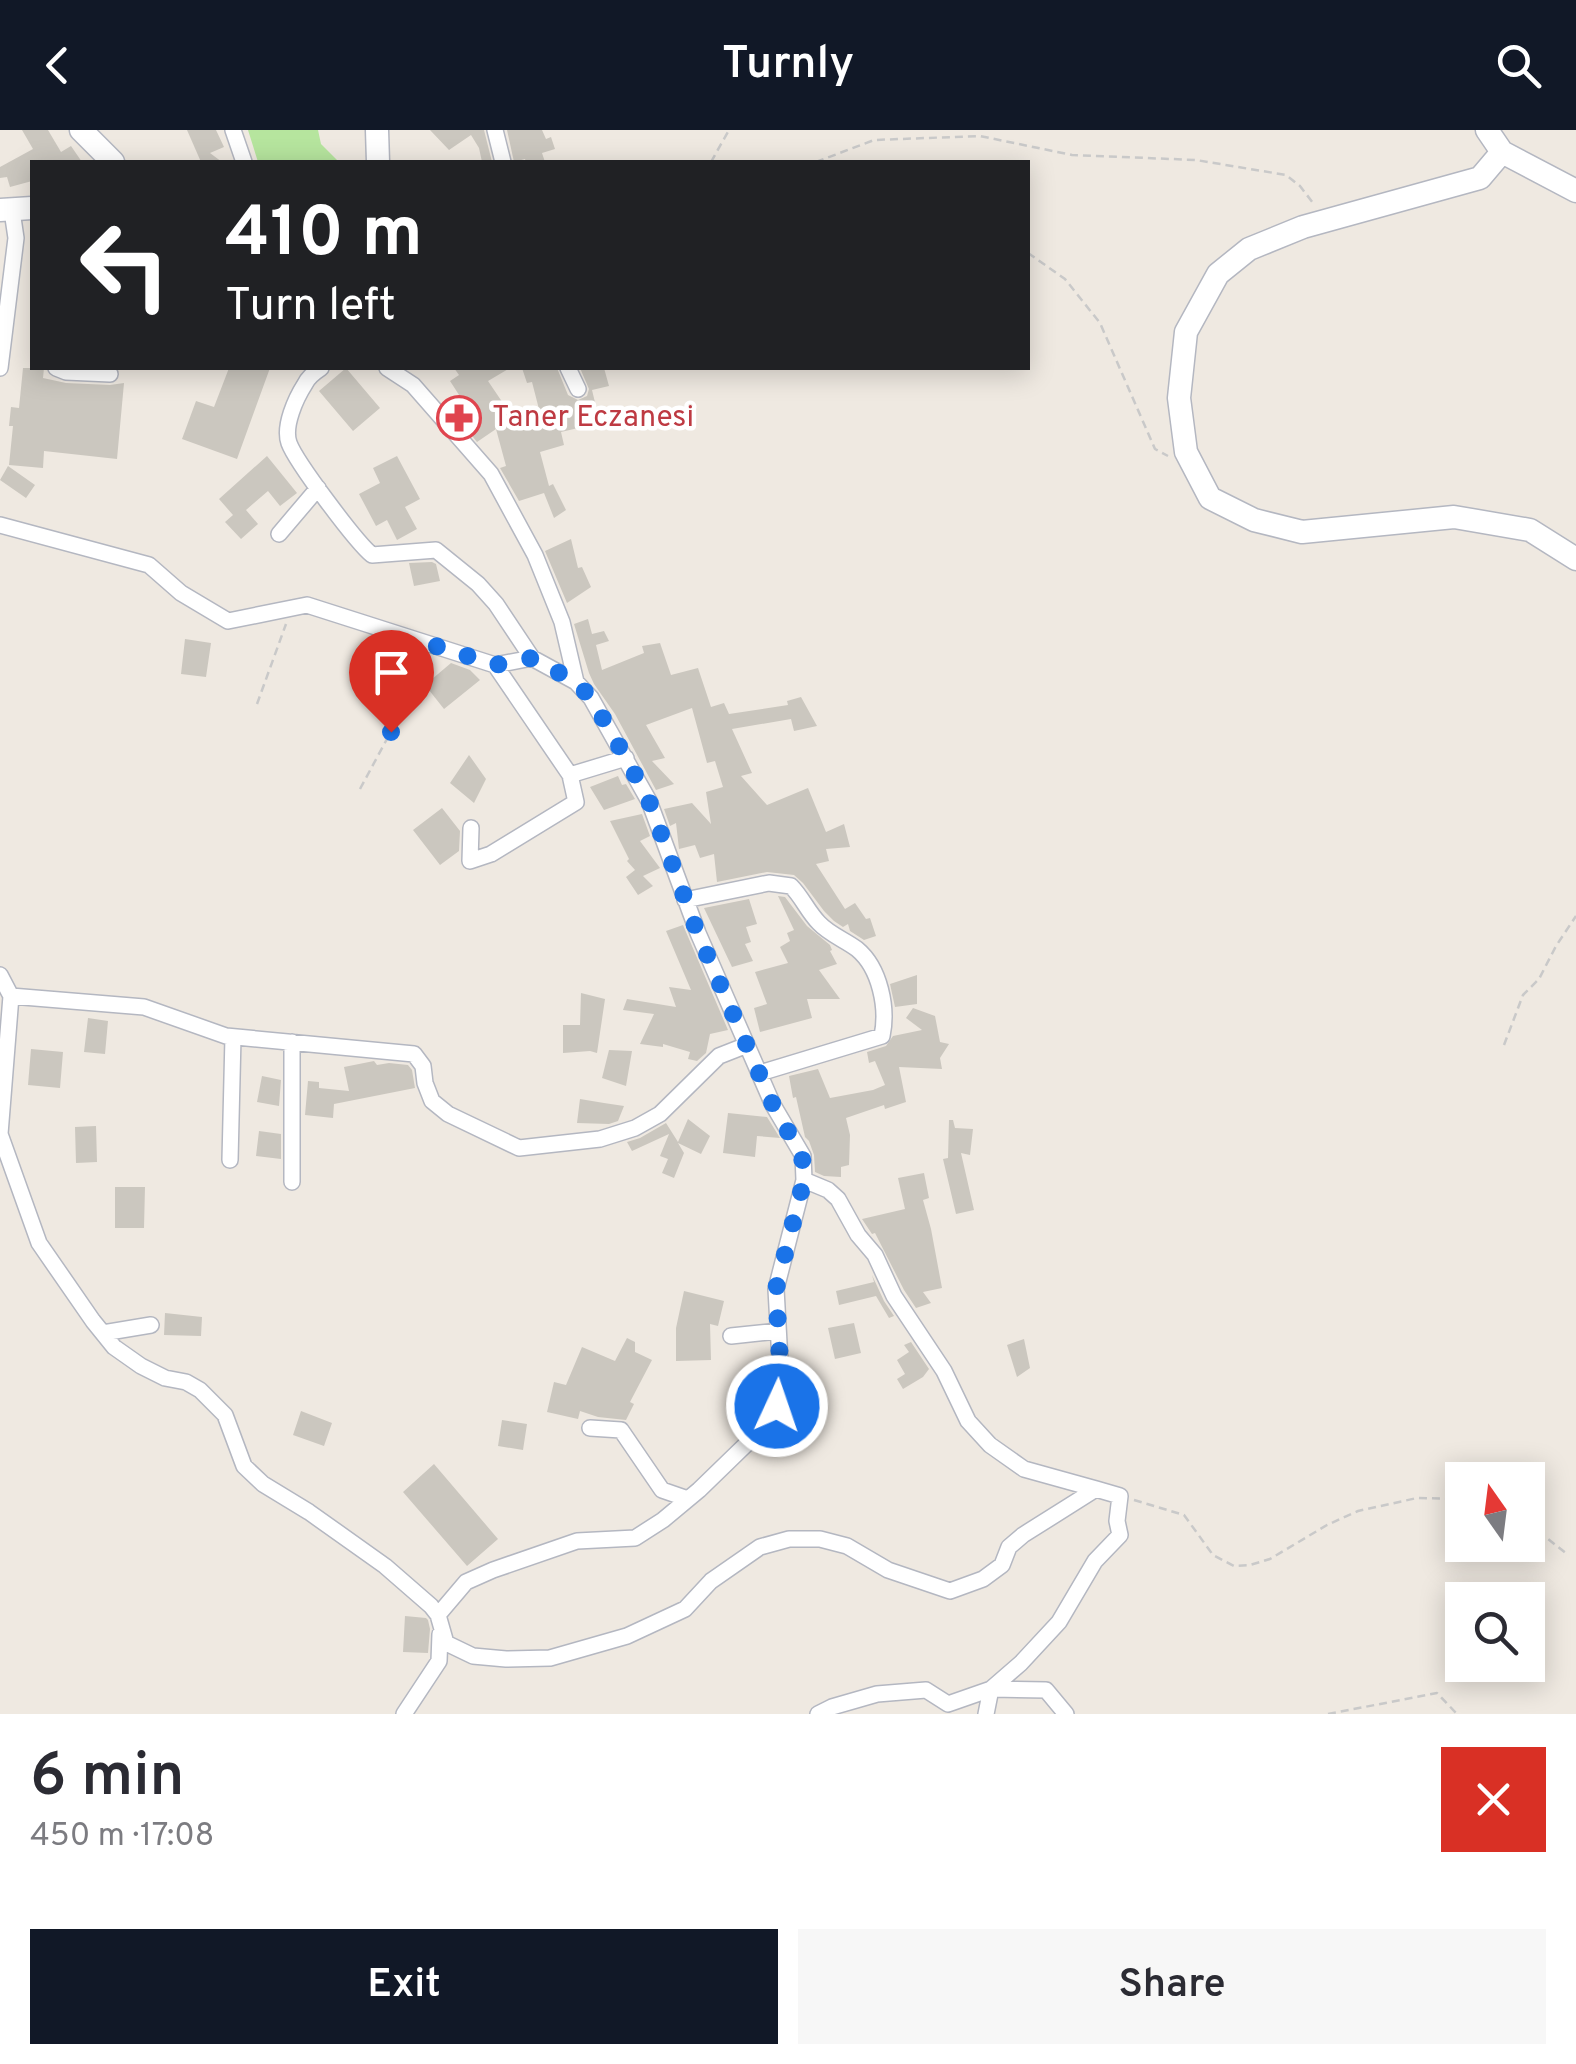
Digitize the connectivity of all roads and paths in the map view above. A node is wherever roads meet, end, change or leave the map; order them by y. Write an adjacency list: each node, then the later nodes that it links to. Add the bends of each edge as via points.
1 (81, 130): 8 (street)
2 (233, 130): 9 (street)
3 (377, 130): 10 (street)
4 (495, 130): 11 (street)
5 (729, 130): 12 (path)
6 (1487, 130): 7 (street)
7 (1502, 152): 14 (street); 16 (street, via 1480,178)
8 (111, 160)
9 (243, 160)
10 (378, 160)
11 (503, 160)
12 (712, 160)
13 (821, 160): 16 (path, via 874,140 980,136 1072,155 1196,160 1286,174 1312,200)
14 (1576, 191)
15 (15, 210): 17 (street)
16 (1322, 222): 32 (street, via 1248,249 1218,274 1186,332 1179,398 1186,452 1210,498 1254,520 1302,532 1454,517 1530,530)
17 (16, 238): 18 (street); 20 (street)
18 (30, 247)
19 (1030, 254): 28 (path, via 1064,279 1100,323 1155,448)
20 (6, 281): 21 (street)
21 (0, 368)
22 (61, 370): 26 (street)
23 (319, 370): 29 (street, via 306,381 288,424 288,442)
24 (390, 370): 37 (street, via 413,384 490,474 535,555 562,622)
25 (569, 370): 27 (street)
26 (110, 374)
27 (578, 389)
28 (1168, 456)
29 (318, 488): 31 (street); 35 (street, via 372,554 436,550 496,604)
30 (0, 524): 33 (street, via 149,565 228,620)
31 (279, 534)
32 (1576, 559)
33 (292, 608): 34 (street, via 307,605); 38 (path)
34 (437, 646): 36 (street); 41 (path)
35 (532, 658): 36 (street); 37 (street)
36 (495, 665): 40 (street)
37 (576, 682): 39 (street)
38 (257, 704)
39 (626, 758): 40 (street); 43 (street)
40 (570, 775): 42 (street, via 576,802 470,862)
41 (360, 788)
42 (471, 828)
43 (685, 900): 49 (street); 51 (street, via 769,883 791,886 821,926 872,967 882,999 882,1036)
44 (1576, 916): 50 (path, via 1540,979 1522,996)
45 (0, 975): 46 (street)
46 (11, 996): 47 (street, via 144,1007); 57 (street, via 0,1134 39,1243)
47 (233, 1037): 48 (street); 52 (street)
48 (292, 1042): 49 (street, via 414,1054 424,1066 432,1101 519,1148 635,1128 660,1114 719,1056); 54 (street)
49 (747, 1045): 51 (street)
50 (1504, 1045)
51 (760, 1072): 53 (street, via 802,1156)
52 (230, 1160)
53 (804, 1180): 56 (street, via 776,1289); 60 (street, via 838,1199 968,1421 990,1445 1024,1469)
54 (292, 1182)
55 (151, 1325): 57 (street)
56 (778, 1331): 58 (street); 62 (street, via 777,1406 764,1427)
57 (103, 1333): 66 (street, via 141,1366 200,1390 224,1415 244,1466 385,1566)
58 (731, 1336)
59 (590, 1428): 62 (street, via 621,1430 662,1490)
60 (1096, 1489): 61 (street); 66 (street, via 1023,1535 984,1580 950,1591 888,1570 847,1546 789,1539 760,1547 711,1581 685,1609 628,1636 550,1658 473,1656 446,1642)
61 (1120, 1496): 63 (path, via 1184,1515 1213,1555 1234,1566 1270,1559 1358,1511); 67 (street, via 1120,1535 1095,1561 1058,1622)
62 (688, 1499): 66 (street, via 635,1538 577,1542 466,1582)
63 (1445, 1499)
64 (1545, 1537): 65 (path)
65 (1566, 1554)
66 (439, 1620): 68 (street, via 440,1660)
67 (991, 1689): 69 (street, via 948,1704 926,1690 877,1694); 70 (street); 71 (street, via 1046,1690)
68 (404, 1714)
69 (818, 1714)
70 (986, 1714)
71 (1066, 1714)
72 (1328, 1714): 73 (path, via 1437,1693)
73 (1457, 1714)

